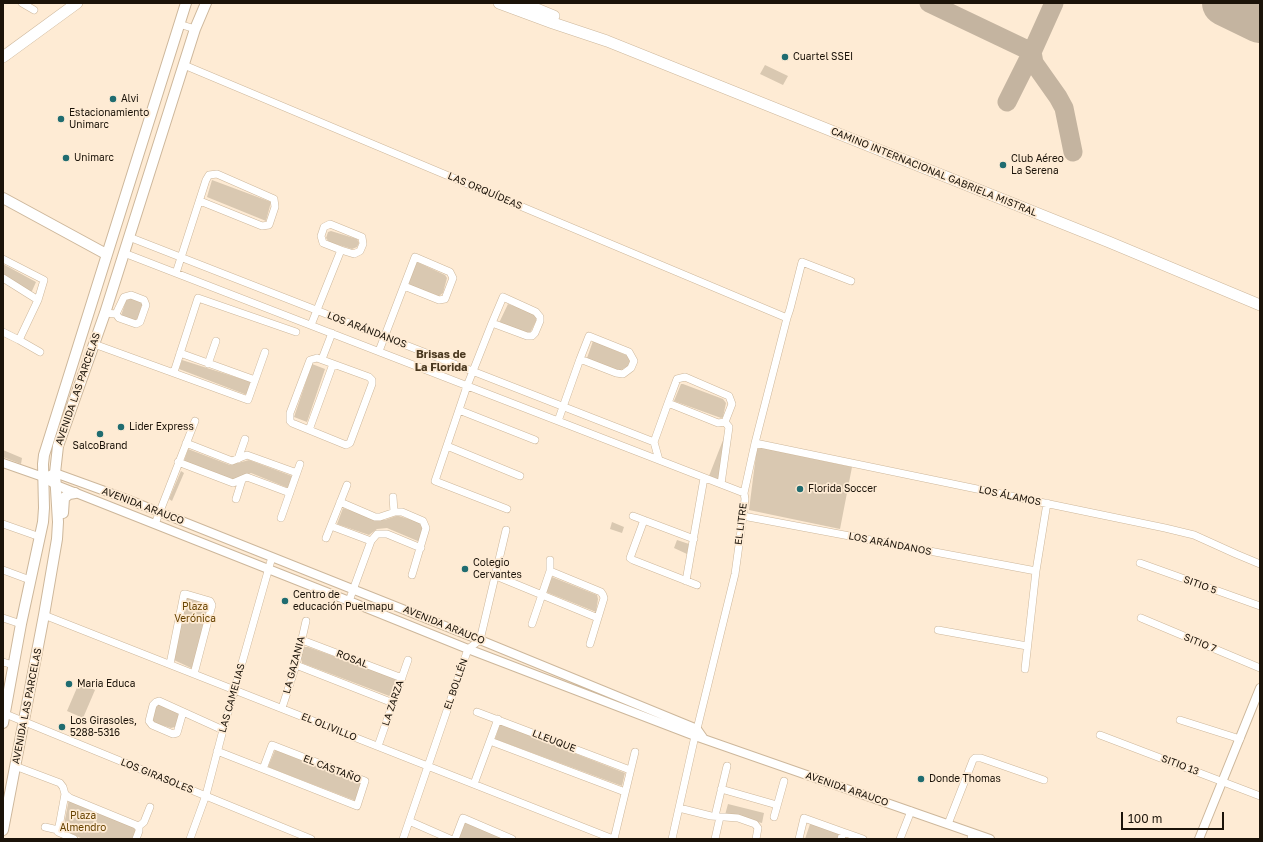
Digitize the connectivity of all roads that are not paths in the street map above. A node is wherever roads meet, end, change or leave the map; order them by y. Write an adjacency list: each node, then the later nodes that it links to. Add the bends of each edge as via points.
1 (22, 3): 7 (street)
2 (77, 3): 11 (main road)
3 (186, 3): 8 (main road, AVENIDA LAS PARCELAS)
4 (206, 3): 9 (main road, AVENIDA LAS PARCELAS)
5 (499, 3): 10 (main road)
6 (522, 3): 10 (main road)
7 (34, 10)
8 (179, 24): 9 (street); 18 (main road, AVENIDA LAS PARCELAS)
9 (196, 29): 12 (main road, AVENIDA LAS PARCELAS)
10 (607, 41): 26 (main road, CAMINO INTERNACIONAL GABRIELA MISTRAL)
11 (3, 57)
12 (184, 65): 15 (main road, AVENIDA LAS PARCELAS); 30 (street, LAS ORQUÍDEAS)
13 (3, 198): 18 (main road)
14 (200, 200): 14 (street, via 262,226 269,225 275,207 274,199 217,174 209,175); 19 (street)
15 (130, 237): 17 (main road, AVENIDA LAS PARCELAS); 19 (street, LOS ARÁNDANOS)
16 (341, 250): 16 (street, via 323,243 321,236 324,227 330,224 362,237 360,251 354,254); 27 (street)
17 (124, 253): 18 (main road); 21 (street, LOS ARÁNDANOS); 28 (main road, AVENIDA LAS PARCELAS)
18 (106, 254): 73 (main road, AVENIDA LAS PARCELAS, via 44,455)
19 (181, 257): 21 (street); 27 (street, LOS ARÁNDANOS)
20 (3, 259): 25 (street, via 44,280)
21 (176, 273): 32 (street, LOS ARÁNDANOS)
22 (3, 278): 25 (street)
23 (851, 281): 30 (street, EL LITRE, via 802,262)
24 (404, 286): 24 (street, via 415,257 450,272 453,278 445,299 439,300); 36 (street)
25 (38, 300): 37 (street)
26 (1260, 305)
27 (317, 310): 32 (street); 36 (street, LOS ARÁNDANOS)
28 (105, 312): 29 (street); 39 (main road, AVENIDA LAS PARCELAS)
29 (116, 314): 29 (street, via 119,318 136,324 140,322 146,305 144,300 131,295 124,297)
30 (787, 318): 63 (street, EL LITRE)
31 (492, 323): 31 (street, via 503,297 536,312 540,317 532,336); 48 (street)
32 (311, 325): 35 (street, LOS ARÁNDANOS)
33 (3, 332): 37 (street)
34 (296, 332): 43 (street, via 198,298)
35 (332, 333): 40 (street, LOS ARÁNDANOS); 44 (street)
36 (384, 336): 40 (street); 48 (street, LOS ARÁNDANOS)
37 (19, 340): 41 (street)
38 (216, 341): 46 (street)
39 (94, 344): 49 (street); 70 (main road, AVENIDA LAS PARCELAS, via 60,439)
40 (379, 351): 51 (street, LOS ARÁNDANOS)
41 (40, 352)
42 (265, 352): 50 (street)
43 (180, 354): 46 (street); 49 (street)
44 (322, 359): 47 (street); 58 (street, via 310,360 290,414 292,423)
45 (580, 359): 45 (street, via 589,336 629,352 634,361 631,368 623,374); 53 (street)
46 (208, 364): 50 (street)
47 (333, 364): 58 (street); 58 (street, via 369,377 372,384 350,443 346,445)
48 (473, 371): 51 (street); 53 (street, LOS ARÁNDANOS)
49 (174, 372): 50 (street, via 248,400)
50 (255, 380)
51 (467, 386): 54 (street); 56 (street, LOS ARÁNDANOS)
52 (668, 403): 57 (street, via 718,423); 57 (street, via 678,379 685,377 729,396 732,404); 61 (street)
53 (564, 407): 56 (street); 61 (street, LOS ARÁNDANOS)
54 (459, 410): 60 (street); 64 (street)
55 (195, 421): 62 (street)
56 (558, 421): 66 (street, LOS ARÁNDANOS)
57 (725, 422): 76 (street, via 729,427)
58 (309, 430)
59 (245, 439): 65 (street)
60 (535, 440)
61 (654, 442): 66 (street)
62 (186, 443): 65 (street, via 232,461); 67 (street)
63 (755, 443): 81 (street, EL LITRE); 85 (street, LOS ÁLAMOS)
64 (447, 446): 72 (street); 86 (street, via 435,482)
65 (238, 459): 71 (street, via 247,455)
66 (659, 460): 74 (street, LOS ARÁNDANOS)
67 (178, 462): 75 (street, via 233,483); 87 (street)
68 (3, 463): 73 (street, AVENIDA ARAUCO)
69 (300, 464): 71 (street)
70 (55, 473): 73 (street); 77 (main road, AVENIDA LAS PARCELAS); 87 (street, AVENIDA ARAUCO)
71 (297, 473): 80 (street)
72 (520, 476)
73 (43, 478): 77 (street, AVENIDA ARAUCO); 97 (main road, AVENIDA LAS PARCELAS, via 44,508)
74 (704, 478): 76 (street, LOS ARÁNDANOS); 100 (street)
75 (242, 480): 80 (street, via 247,478); 83 (street)
76 (721, 484): 81 (street, LOS ARÁNDANOS)
77 (56, 485): 79 (street, AVENIDA ARAUCO); 99 (main road, AVENIDA LAS PARCELAS)
78 (347, 485): 84 (street)
79 (74, 492): 94 (street, AVENIDA ARAUCO); 99 (main road, via 64,498)
80 (290, 493): 91 (street)
81 (744, 493): 90 (street, EL LITRE)
82 (393, 498): 88 (street)
83 (236, 499)
84 (340, 502): 88 (street, via 375,517); 95 (street)
85 (1047, 503): 106 (street, LOS ÁLAMOS, via 1194,535); 110 (street)
86 (507, 509)
87 (159, 512): 94 (street); 103 (street, AVENIDA ARAUCO)
88 (394, 512): 102 (street, via 402,512 423,521 426,528)
89 (633, 516): 92 (street)
90 (743, 516): 110 (street, LOS ARÁNDANOS); 153 (street, EL LITRE, via 730,597)
91 (281, 518)
92 (644, 520): 100 (street); 114 (street, via 630,558)
93 (3, 524): 97 (street)
94 (154, 524): 107 (street, AVENIDA ARAUCO)
95 (331, 526): 98 (street); 101 (street)
96 (506, 530): 112 (street)
97 (40, 537): 113 (main road, AVENIDA LAS PARCELAS)
98 (326, 538)
99 (57, 539): 120 (main road, AVENIDA LAS PARCELAS)
100 (694, 539): 114 (street)
101 (371, 541): 102 (street, via 377,534 386,534); 116 (street)
102 (420, 548): 111 (street)
103 (272, 557): 107 (street, LAS CAMELIAS); 116 (street, AVENIDA ARAUCO)
104 (550, 560): 109 (street)
105 (1140, 563): 119 (street, SITIO 5)
106 (1260, 564)
107 (269, 569): 118 (street, AVENIDA ARAUCO); 143 (street, LAS CAMELIAS)
108 (3, 570): 113 (street)
109 (550, 571): 117 (street); 122 (street, via 601,592 604,598)
110 (1036, 571): 131 (street)
111 (412, 576)
112 (496, 576): 117 (street); 129 (street)
113 (30, 580): 125 (main road, AVENIDA LAS PARCELAS)
114 (686, 581): 115 (street)
115 (697, 585)
116 (353, 589): 118 (street); 129 (street, AVENIDA ARAUCO)
117 (541, 595): 122 (street); 126 (street)
118 (349, 601): 132 (street, AVENIDA ARAUCO)
119 (1260, 606)
120 (44, 615): 135 (street, EL OLIVILLO); 151 (main road, AVENIDA LAS PARCELAS)
121 (3, 618): 125 (street)
122 (598, 618): 130 (street)
123 (1141, 618): 138 (street, SITIO 7)
124 (306, 621): 128 (street, LA GAZANIA)
125 (21, 624): 136 (main road, AVENIDA LAS PARCELAS)
126 (532, 624)
127 (938, 630): 131 (street)
128 (302, 640): 137 (street, LA GAZANIA); 141 (street, ROSAL)
129 (480, 640): 132 (street, EL BOLLÉN); 153 (street, AVENIDA ARAUCO)
130 (590, 644)
131 (1028, 646): 139 (street)
132 (468, 649): 153 (street, AVENIDA ARAUCO); 161 (street, EL BOLLÉN)
133 (408, 660): 141 (street, LA ZARZA)
134 (3, 662): 136 (street)
135 (170, 664): 140 (street, EL OLIVILLO); 140 (street, via 184,594 210,601 212,605)
136 (13, 665): 148 (main road, AVENIDA LAS PARCELAS)
137 (296, 665): 144 (street); 145 (street, LA GAZANIA)
138 (1260, 668)
139 (1025, 669)
140 (194, 674): 143 (street, EL OLIVILLO)
141 (402, 678): 144 (street, LA ZARZA)
142 (1260, 688): 155 (street)
143 (234, 690): 145 (street, EL OLIVILLO); 152 (street, LAS CAMELIAS)
144 (393, 703): 157 (street, LA ZARZA)
145 (282, 708): 157 (street, EL OLIVILLO)
146 (183, 712): 146 (street, via 177,733 172,734 149,722 153,705 159,701); 152 (street)
147 (478, 712): 149 (street, LLEUQUE)
148 (4, 717): 151 (street, LOS GIRASOLES)
149 (498, 719): 156 (street); 164 (street, LLEUQUE)
150 (1180, 720): 155 (street)
151 (24, 721): 160 (main road, AVENIDA LAS PARCELAS); 172 (street, LOS GIRASOLES)
152 (223, 730): 158 (street, LAS CAMELIAS)
153 (696, 732): 176 (street, EL LITRE); 177 (street, AVENIDA ARAUCO, via 704,739)
154 (1100, 735): 167 (street, SITIO 13)
155 (1240, 739): 167 (street)
156 (490, 741): 168 (street); 170 (street)
157 (378, 746): 161 (street, EL OLIVILLO)
158 (217, 751): 163 (street, EL CASTAÑO); 172 (street, LAS CAMELIAS)
159 (635, 752): 164 (street)
160 (15, 766): 171 (street, via 60,782); 184 (main road, AVENIDA LAS PARCELAS)
161 (428, 766): 168 (street, EL OLIVILLO); 180 (street, EL BOLLÉN)
162 (727, 766): 169 (street)
163 (263, 769): 163 (street, EL CASTAÑO, via 272,745 365,781 357,806)
164 (630, 770): 170 (street)
165 (1044, 780): 181 (street, via 975,758 972,760)
166 (784, 781): 174 (street)
167 (1222, 781): 173 (street, SITIO 13); 204 (street)
168 (474, 784): 196 (street, EL OLIVILLO)
169 (721, 789): 174 (street); 178 (street)
170 (625, 792): 196 (street)
171 (65, 794): 183 (street); 185 (street)
172 (206, 795): 190 (street, LAS CAMELIAS); 191 (street, LOS GIRASOLES)
173 (1260, 796)
174 (778, 805): 179 (street)
175 (150, 807): 183 (street, via 144,822)
176 (679, 808): 178 (street); 197 (street, EL LITRE)
177 (911, 812): 181 (street, AVENIDA ARAUCO); 202 (street)
178 (718, 816): 198 (street); 199 (street, via 738,818 755,824 758,828)
179 (774, 817)
180 (409, 821): 192 (street, EL BOLLÉN); 193 (street)
181 (948, 824): 187 (street, AVENIDA ARAUCO)
182 (45, 827): 185 (street)
183 (138, 827): 189 (street)
184 (3, 830)
185 (58, 830): 188 (street)
186 (842, 836): 200 (street, via 804,818); 201 (street)
187 (972, 836): 203 (street, AVENIDA ARAUCO)
188 (74, 839)
189 (136, 839)
190 (190, 839)
191 (311, 839)
192 (403, 839)
193 (450, 839)
194 (455, 839): 195 (street, via 463,818)
195 (512, 839)
196 (613, 839)
197 (672, 839)
198 (715, 839)
199 (756, 839)
200 (799, 839)
201 (863, 839)
202 (900, 839)
203 (990, 839)
204 (1199, 839)

